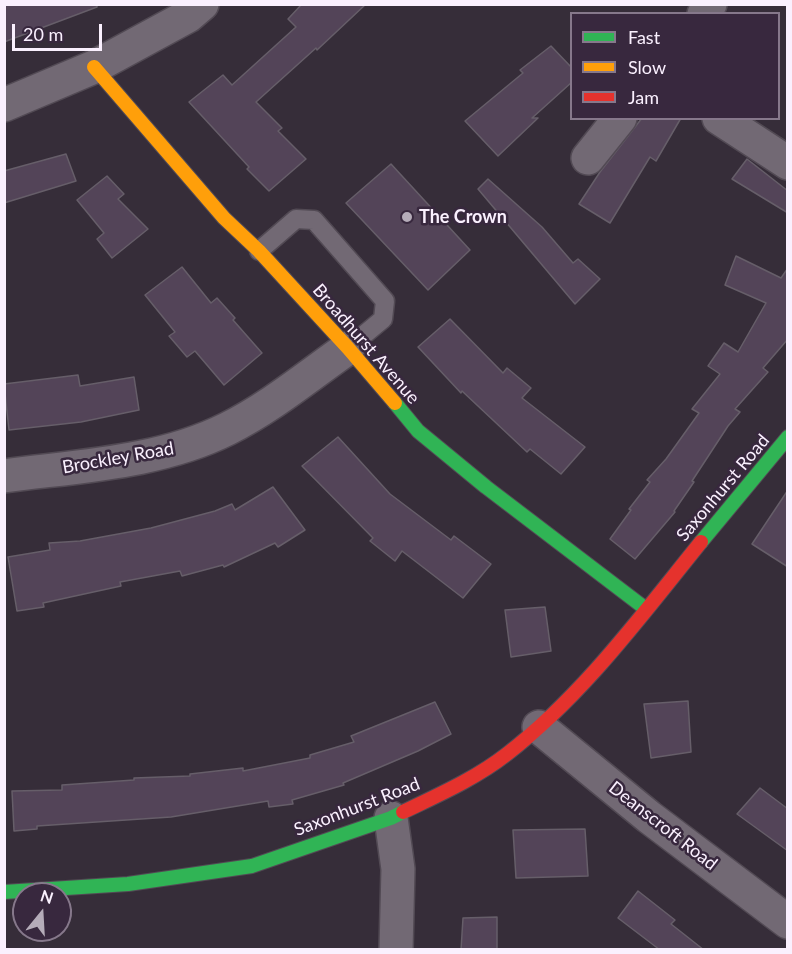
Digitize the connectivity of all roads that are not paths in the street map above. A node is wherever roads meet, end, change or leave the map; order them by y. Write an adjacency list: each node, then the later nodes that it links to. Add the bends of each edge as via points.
1 (202, 4): 2 (street, via 188,16)
2 (94, 67): 3 (street); 8 (street, Broadhurst Avenue, via 224,218)
3 (4, 105)
4 (618, 120): 6 (street)
5 (722, 120): 7 (street)
6 (588, 158)
7 (788, 163)
8 (259, 251): 9 (street, Broadhurst Avenue); 9 (lane, via 296,219 314,220 386,301 383,319)
9 (348, 348): 11 (street, Brockley Road, via 257,413 193,443 160,453); 12 (street, Broadhurst Avenue, via 418,430)
10 (787, 441): 12 (street, Saxonhurst Road)
11 (4, 476)
12 (646, 609): 13 (street, Saxonhurst Road, via 614,650)
13 (539, 727): 14 (street, Saxonhurst Road, via 472,778); 16 (street, Deanscroft Road, via 649,817)
14 (391, 818): 15 (street, Saxonhurst Road, via 252,866 128,884); 17 (street, via 398,869)
15 (4, 892)
16 (788, 922)
17 (396, 950)

